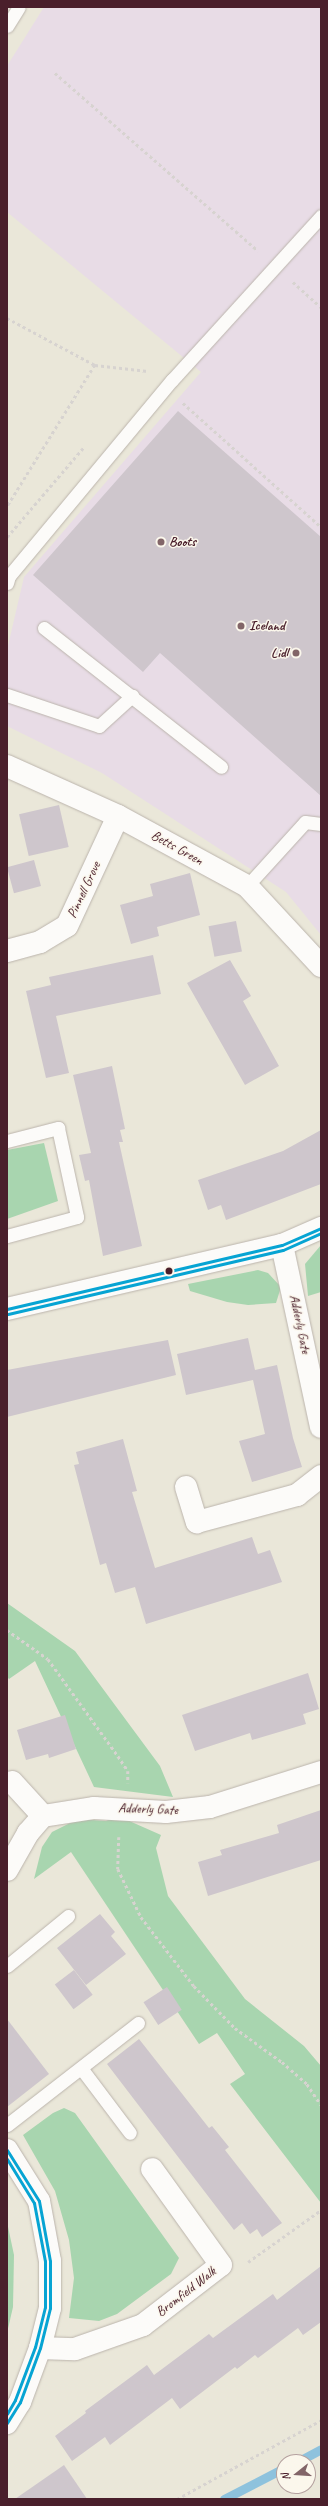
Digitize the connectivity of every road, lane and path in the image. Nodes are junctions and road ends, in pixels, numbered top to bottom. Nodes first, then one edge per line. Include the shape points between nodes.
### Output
1 (19, 7) edge
2 (7, 26) edge
3 (55, 73) dead end
4 (321, 216) edge
5 (275, 267) junction
6 (321, 307) edge
7 (7, 318) edge
8 (95, 365) junction
9 (149, 372) dead end
10 (172, 380) junction
11 (7, 507) edge
12 (321, 527) edge
13 (7, 583) edge
14 (44, 628) dead end
15 (7, 695) edge
16 (132, 696) junction
17 (7, 766) edge
18 (221, 767) dead end
19 (118, 816) junction
20 (321, 824) edge
21 (247, 886) junction
22 (7, 951) edge
23 (321, 966) edge
24 (7, 1142) edge
25 (321, 1228) edge
26 (7, 1236) edge
27 (282, 1245) junction
28 (7, 1309) edge
29 (321, 1427) edge
30 (321, 1476) edge
31 (186, 1487) dead end
32 (7, 1630) edge
33 (321, 1772) edge
34 (9, 1779) edge
35 (127, 1808) junction
36 (43, 1816) junction
37 (7, 1870) edge
38 (68, 1916) dead end
39 (7, 1966) edge
40 (138, 2023) dead end
41 (81, 2068) junction
42 (321, 2105) edge
43 (7, 2125) edge
44 (130, 2133) dead end
45 (7, 2150) edge
46 (152, 2169) dead end
47 (321, 2210) edge
48 (221, 2265) junction
49 (40, 2348) junction
50 (321, 2420) edge
51 (7, 2423) edge
52 (178, 2499) edge

1 - 2 lane
3 - 5 path
4 - 5 lane
5 - 6 path
5 - 10 lane
7 - 8 path
8 - 9 path
8 - 11 path
10 - 12 path via 184,406
10 - 13 lane via 9,576
14 - 16 lane
15 - 16 lane via 99,726
16 - 18 lane
17 - 19 street, Betts Green
19 - 21 street, Betts Green
19 - 22 street, Pinnell Grove via 67,926 40,942
20 - 21 lane via 306,822
21 - 23 street, Betts Green
24 - 26 lane via 58,1128 77,1216
25 - 27 street
27 - 28 street
27 - 29 street, Adderly Gate
30 - 31 street via 297,1494 197,1522
32 - 35 path via 48,1659 118,1756 128,1771
33 - 35 street, Adderly Gate via 210,1807 166,1812
34 - 36 street
35 - 36 street, Adderly Gate via 94,1808
35 - 42 path via 117,1845 118,1869 141,1917 194,1986 235,2028 282,2062 307,2084
36 - 37 street via 28,1833
38 - 39 lane
40 - 41 lane
41 - 43 lane
41 - 44 lane
45 - 49 street via 39,2201 50,2261 50,2308
46 - 48 street, Bromfield Walk
47 - 48 path via 237,2270
48 - 49 street, Bromfield Walk via 143,2325 75,2349
49 - 51 street via 20,2402
50 - 52 path

